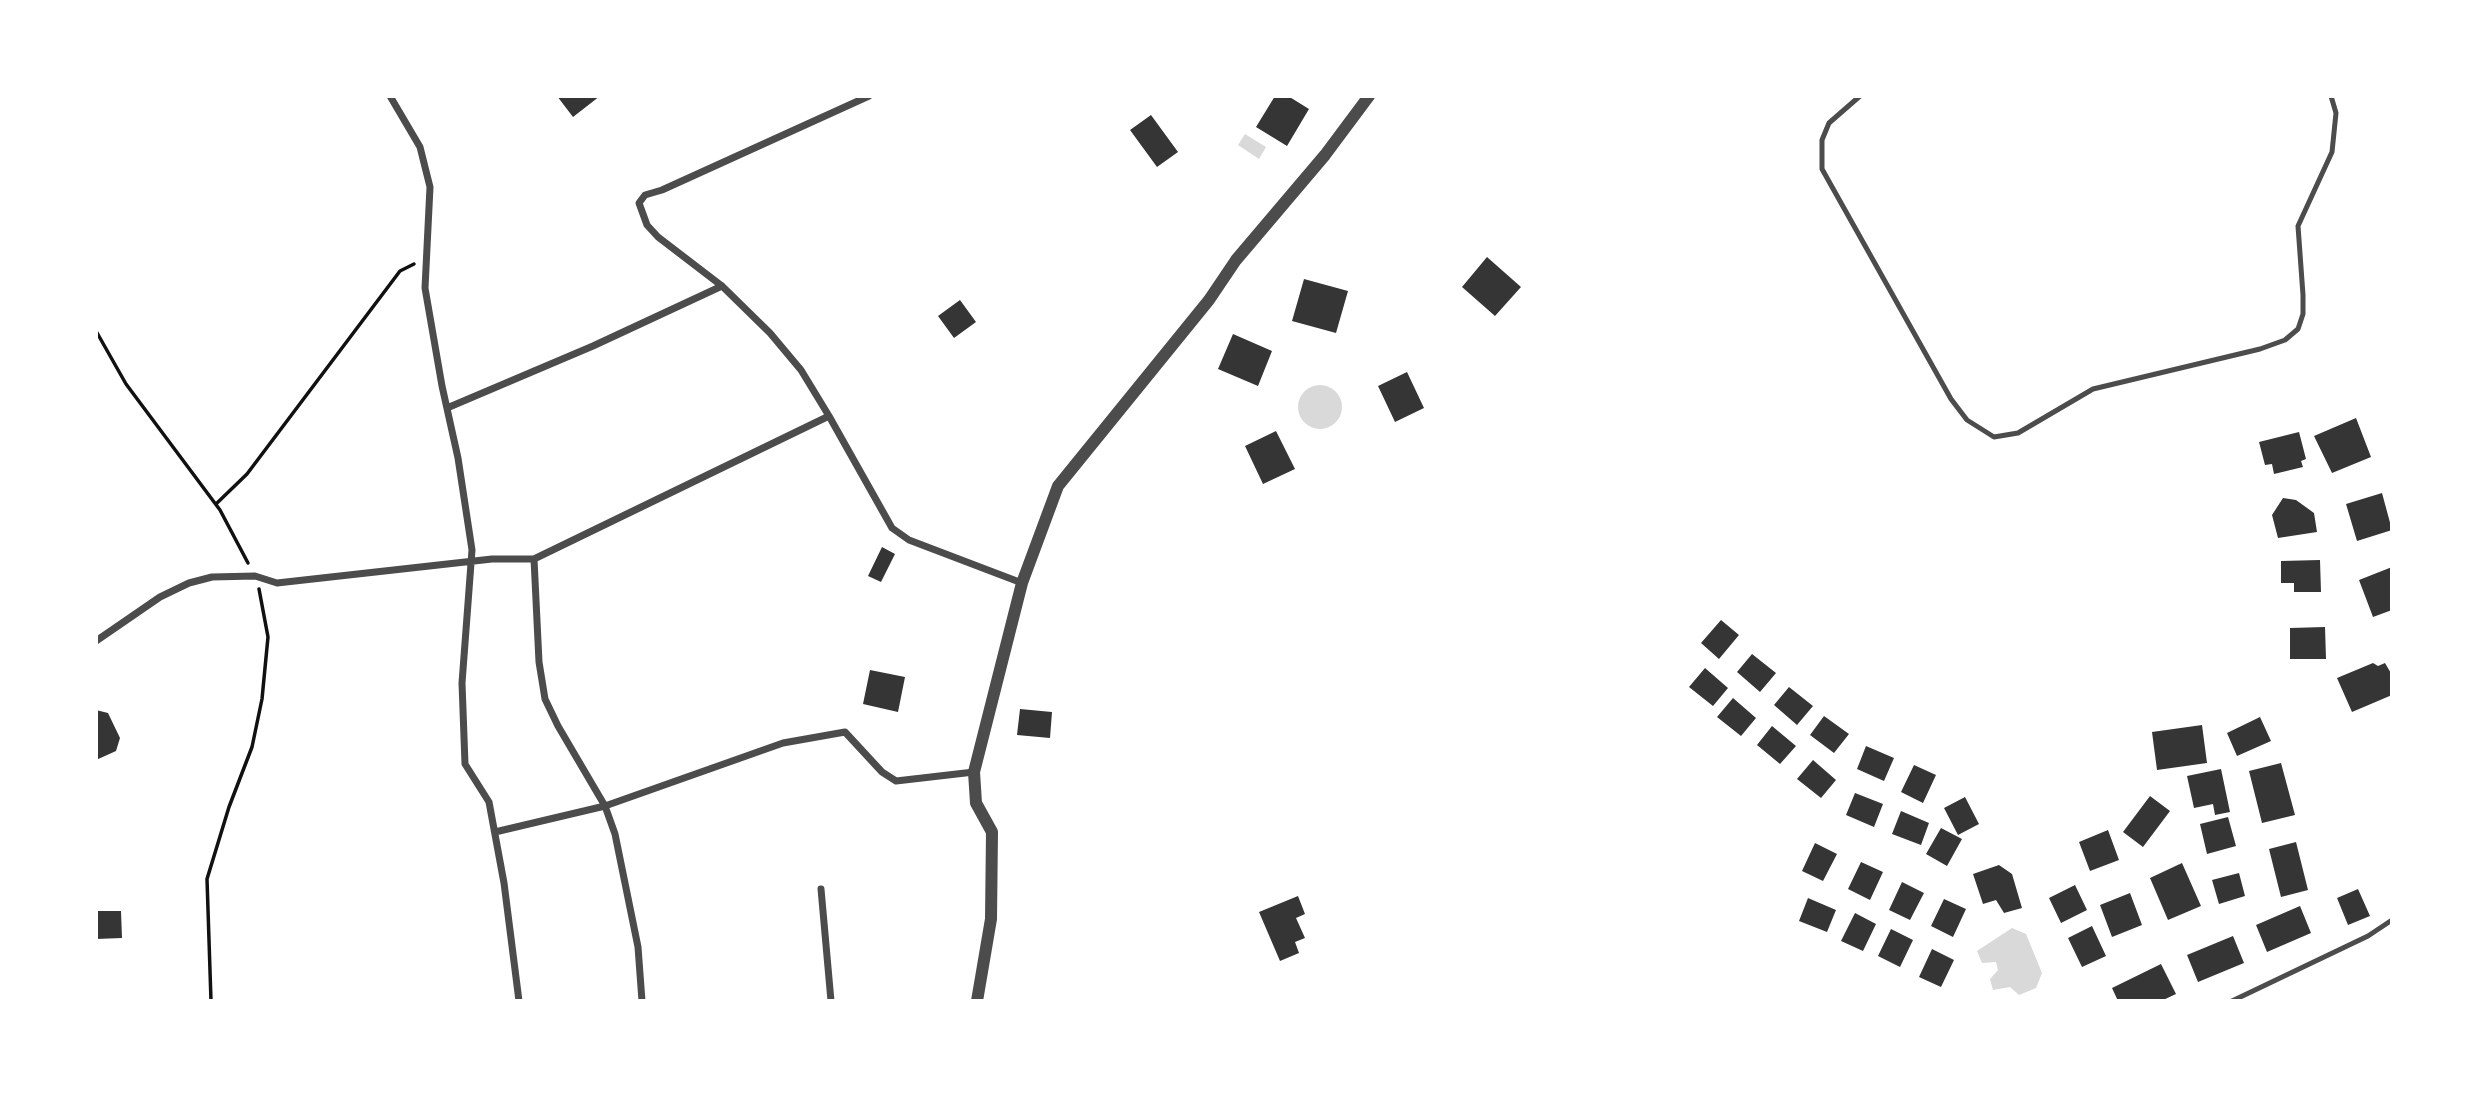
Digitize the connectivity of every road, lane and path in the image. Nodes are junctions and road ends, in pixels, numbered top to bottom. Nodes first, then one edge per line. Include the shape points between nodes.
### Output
1 (390, 96) edge
2 (869, 96) edge
3 (1369, 96) edge
4 (1860, 96) edge
5 (2331, 96) edge
6 (425, 258) junction
7 (722, 286) junction
8 (96, 331) edge
9 (447, 408) junction
10 (829, 416) junction
11 (216, 504) junction
12 (534, 559) junction
13 (470, 561) junction
14 (255, 576) junction
15 (1022, 583) junction
16 (96, 641) edge
17 (974, 772) junction
18 (605, 806) junction
19 (495, 832) junction
20 (821, 889) dead end
21 (2392, 920) edge
22 (211, 1001) edge
23 (519, 1001) edge
24 (642, 1001) edge
25 (831, 1001) edge
26 (977, 1001) edge
27 (2232, 1001) edge

1 - 6 street via 420,147 430,187
2 - 7 street via 645,195 639,204 647,225
3 - 15 street via 1058,486
4 - 5 lane via 1829,122 1822,140 1822,169 1951,399 1968,421 1994,437 2018,433 2093,389 2260,349 2285,340 2298,328 2304,295 2298,226 2332,152 2336,113
6 - 9 street via 425,288
6 - 11 path via 400,271 247,474
7 - 9 street
7 - 10 street via 801,370
8 - 11 path via 126,384
9 - 13 street via 472,550
10 - 12 street
10 - 15 street via 892,528 909,540
11 - 14 path
12 - 13 street
12 - 18 street via 545,699
13 - 14 street via 277,583
13 - 19 street via 462,683 466,764 489,802
14 - 16 street via 212,577 189,583
14 - 22 path via 268,638 262,699 252,747 207,878
15 - 17 street
17 - 18 street via 896,781 845,732 783,743
17 - 26 street via 976,803 992,832 991,919
18 - 19 street
18 - 24 street via 628,893
19 - 23 street
20 - 25 street
21 - 27 lane

